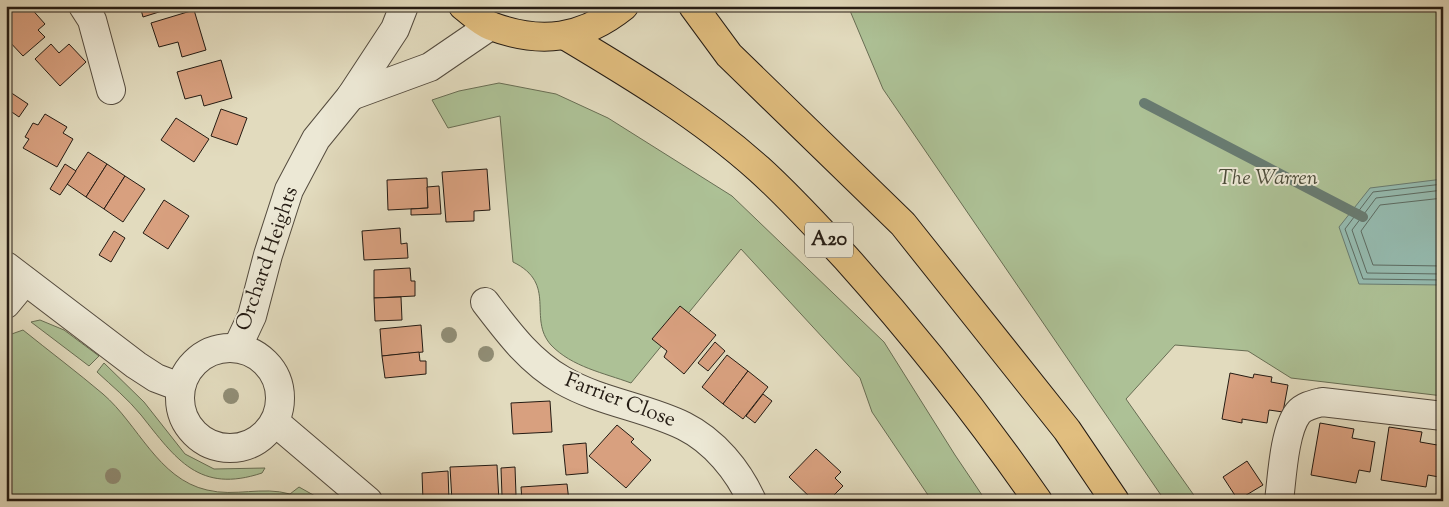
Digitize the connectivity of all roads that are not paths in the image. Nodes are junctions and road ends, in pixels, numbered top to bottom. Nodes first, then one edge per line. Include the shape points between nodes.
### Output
1 (83, 6) edge
2 (404, 6) edge
3 (463, 6) edge
4 (624, 6) edge
5 (693, 6) edge
6 (490, 26) junction
7 (566, 36) junction
8 (111, 90) dead end
9 (351, 96) junction
10 (16, 274) edge
11 (486, 302) dead end
12 (6, 304) edge
13 (237, 348) junction
14 (180, 387) junction
15 (1443, 416) edge
16 (275, 422) junction
17 (368, 501) edge
18 (752, 501) edge
19 (1038, 501) edge
20 (1115, 501) edge
21 (1279, 501) edge

1 - 8 street via 92,20
2 - 9 street, Orchard Heights via 395,29
3 - 6 main road
4 - 7 main road via 605,22
5 - 20 main road via 729,55 903,224 1066,430
6 - 7 main road via 540,38
6 - 9 street via 430,67
7 - 19 main road, A20 via 653,89 716,135 803,212 924,347
9 - 13 street, Orchard Heights via 316,139 289,190 252,316
10 - 12 street
10 - 14 street via 136,365 156,378
11 - 18 street, Farrier Close via 509,335 537,364 563,381 604,400 684,426 723,455
13 - 14 street via 219,349 203,356 187,370
13 - 16 street via 261,358 276,376 281,398
14 - 16 street via 179,409 189,430 204,442 231,450 259,440
15 - 21 street via 1322,402 1310,405 1298,413 1290,431
16 - 17 street

